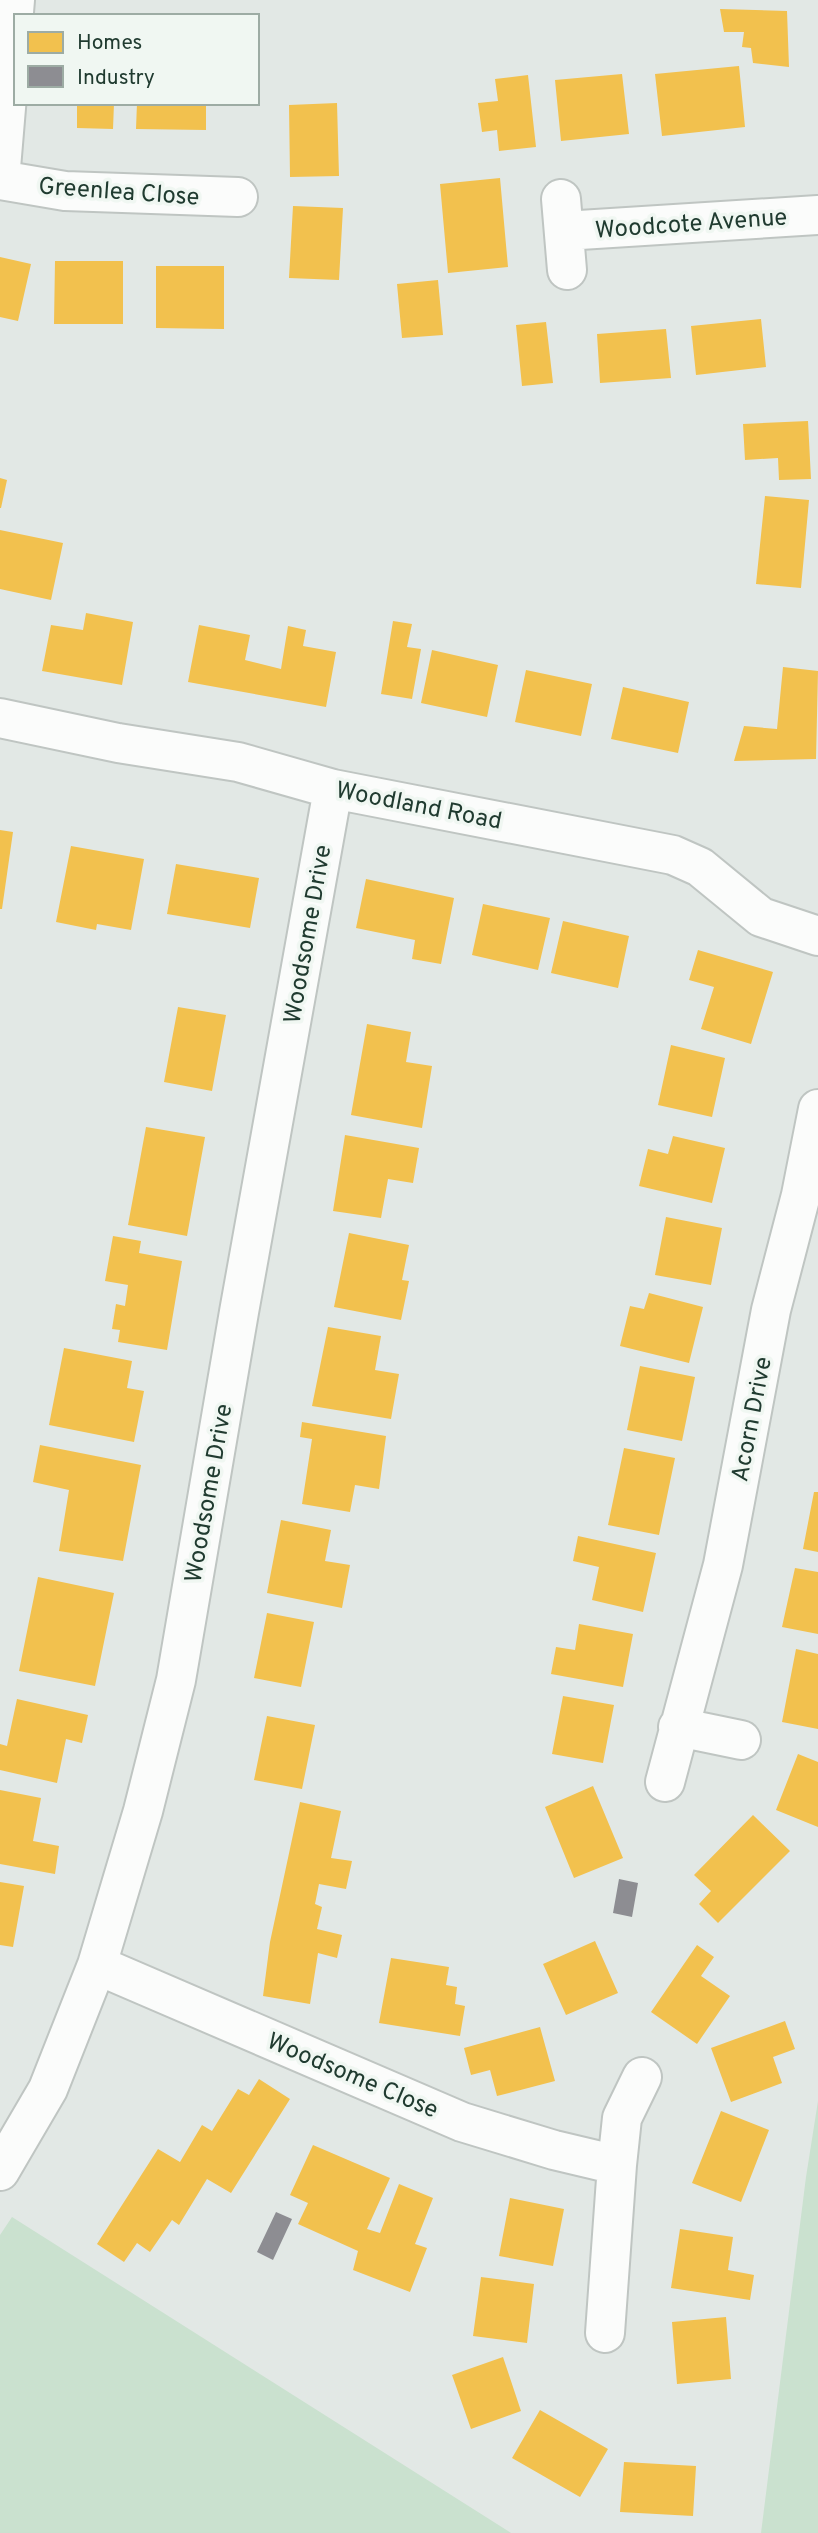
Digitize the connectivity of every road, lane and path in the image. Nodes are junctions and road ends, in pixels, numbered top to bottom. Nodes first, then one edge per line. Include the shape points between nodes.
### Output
1 (15, 0) edge
2 (0, 180) edge
3 (238, 197) dead end
4 (818, 215) edge
5 (568, 270) dead end
6 (0, 718) edge
7 (333, 789) junction
8 (818, 936) edge
9 (818, 1109) edge
10 (678, 1727) junction
11 (741, 1740) dead end
12 (665, 1782) dead end
13 (97, 1965) junction
14 (642, 2077) dead end
15 (617, 2165) junction
16 (0, 2171) edge
17 (605, 2333) dead end

1 - 2 street, Greenlea Close
2 - 3 street, Greenlea Close via 65,191
4 - 5 street, Woodcote Avenue via 562,215
6 - 7 street, Woodland Road via 238,762
7 - 8 street, Woodland Road via 673,855 700,867 761,917
7 - 13 street, Woodsome Drive via 176,1680
9 - 10 street, Acorn Drive via 771,1310 723,1565
10 - 11 street
10 - 12 street, Acorn Drive
13 - 15 street, Woodsome Close via 462,2122
13 - 16 street, Woodsome Drive via 48,2089
14 - 15 street via 622,2118
15 - 17 street

